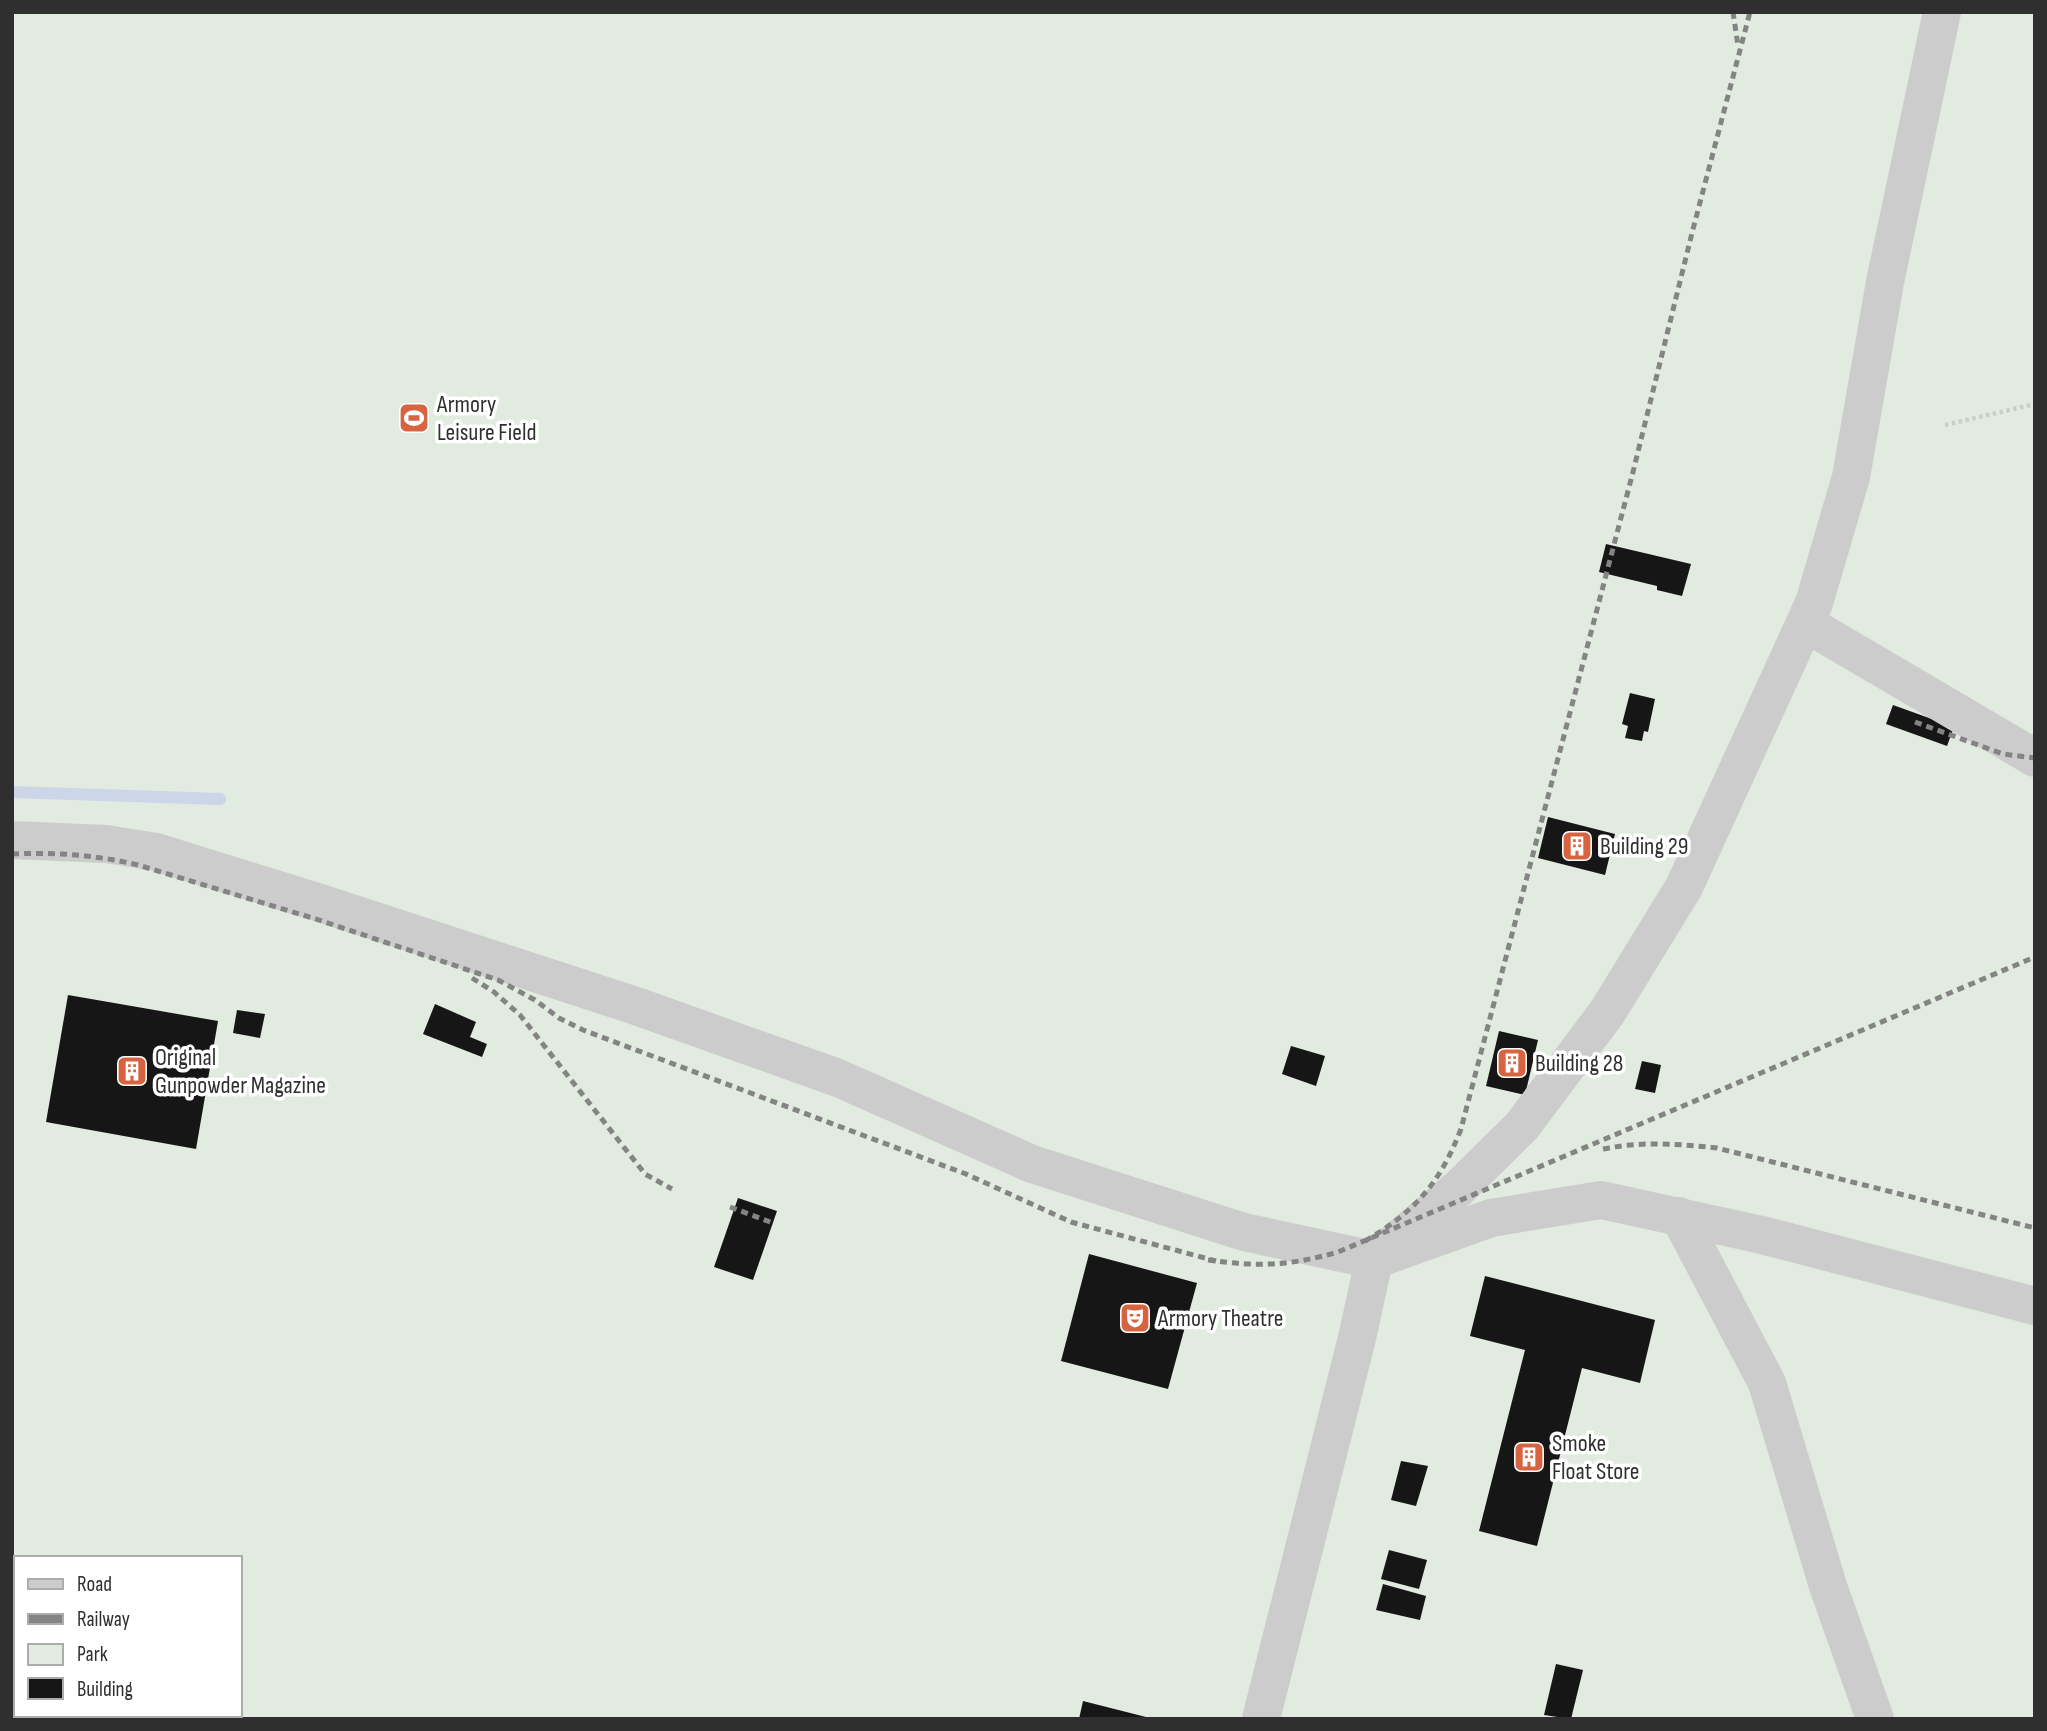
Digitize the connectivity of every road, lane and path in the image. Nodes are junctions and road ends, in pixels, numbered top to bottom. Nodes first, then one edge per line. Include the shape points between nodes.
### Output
1 (1942, 12) edge
2 (2035, 404) edge
3 (1945, 425) dead end
4 (1805, 623) junction
5 (2035, 758) edge
6 (12, 840) edge
7 (1679, 1216) junction
8 (1374, 1260) junction
9 (2035, 1306) edge
10 (1261, 1719) edge
11 (1875, 1719) edge

1 - 4 lane via 1885,282 1851,477
2 - 3 path
4 - 5 lane
4 - 8 lane via 1684,887 1608,1012 1522,1126 1459,1188
6 - 8 lane via 106,844 156,852 212,869 636,1006 838,1078 1032,1164 1244,1232
7 - 8 lane via 1601,1200 1491,1218
7 - 9 lane
7 - 11 lane via 1767,1383 1828,1586
8 - 10 lane

